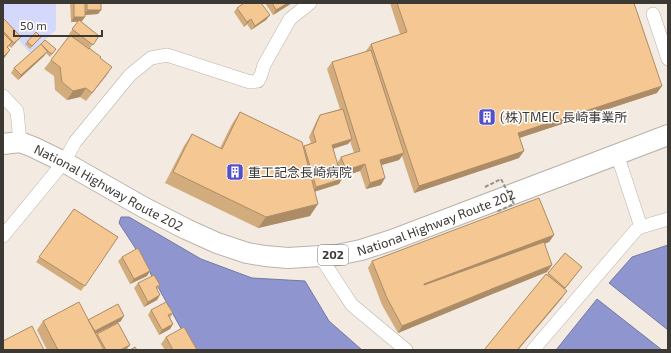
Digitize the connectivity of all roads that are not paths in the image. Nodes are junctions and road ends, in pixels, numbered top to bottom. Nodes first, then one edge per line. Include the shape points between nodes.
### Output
1 (310, 3) edge
2 (653, 14) dead end
3 (668, 59) edge
4 (3, 96) edge
5 (668, 135) edge
6 (12, 143) edge
7 (617, 154) junction
8 (64, 162) junction
9 (668, 219) edge
10 (641, 227) junction
11 (3, 236) edge
12 (320, 256) junction
13 (406, 350) edge
14 (533, 350) edge

1 - 8 street via 290,19 264,65 258,81 250,82 167,55 151,58 130,75 75,142
2 - 3 street
4 - 6 street via 17,111
5 - 7 highway, National Highway Route 202 / 202
6 - 8 highway, National Highway Route 202 / 202 via 45,152
7 - 10 street
7 - 12 highway, National Highway Route 202 / 202 via 392,240 361,250
8 - 11 street
8 - 12 highway, National Highway Route 202 / 202 via 143,207 217,244 265,256
9 - 10 street
10 - 14 street
12 - 13 street via 352,305

